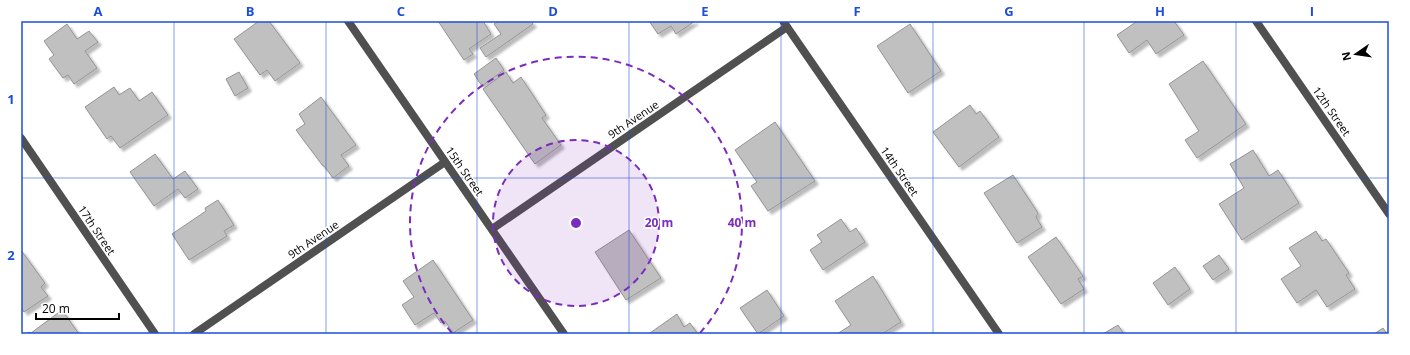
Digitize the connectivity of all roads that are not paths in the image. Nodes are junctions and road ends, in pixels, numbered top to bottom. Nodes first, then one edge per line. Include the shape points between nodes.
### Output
1 (348, 21) edge
2 (1256, 21) edge
3 (785, 24) edge
4 (21, 138) edge
5 (445, 162) junction
6 (1389, 214) edge
7 (492, 229) junction
8 (155, 334) edge
9 (194, 334) edge
10 (564, 334) edge
11 (998, 334) edge

1 - 5 street, 15th Street
2 - 6 street, 12th Street
3 - 7 street, 9th Avenue
3 - 11 street, 14th Street
4 - 8 street, 17th Street
5 - 7 street, 15th Street
5 - 9 street, 9th Avenue
7 - 10 street, 15th Street

